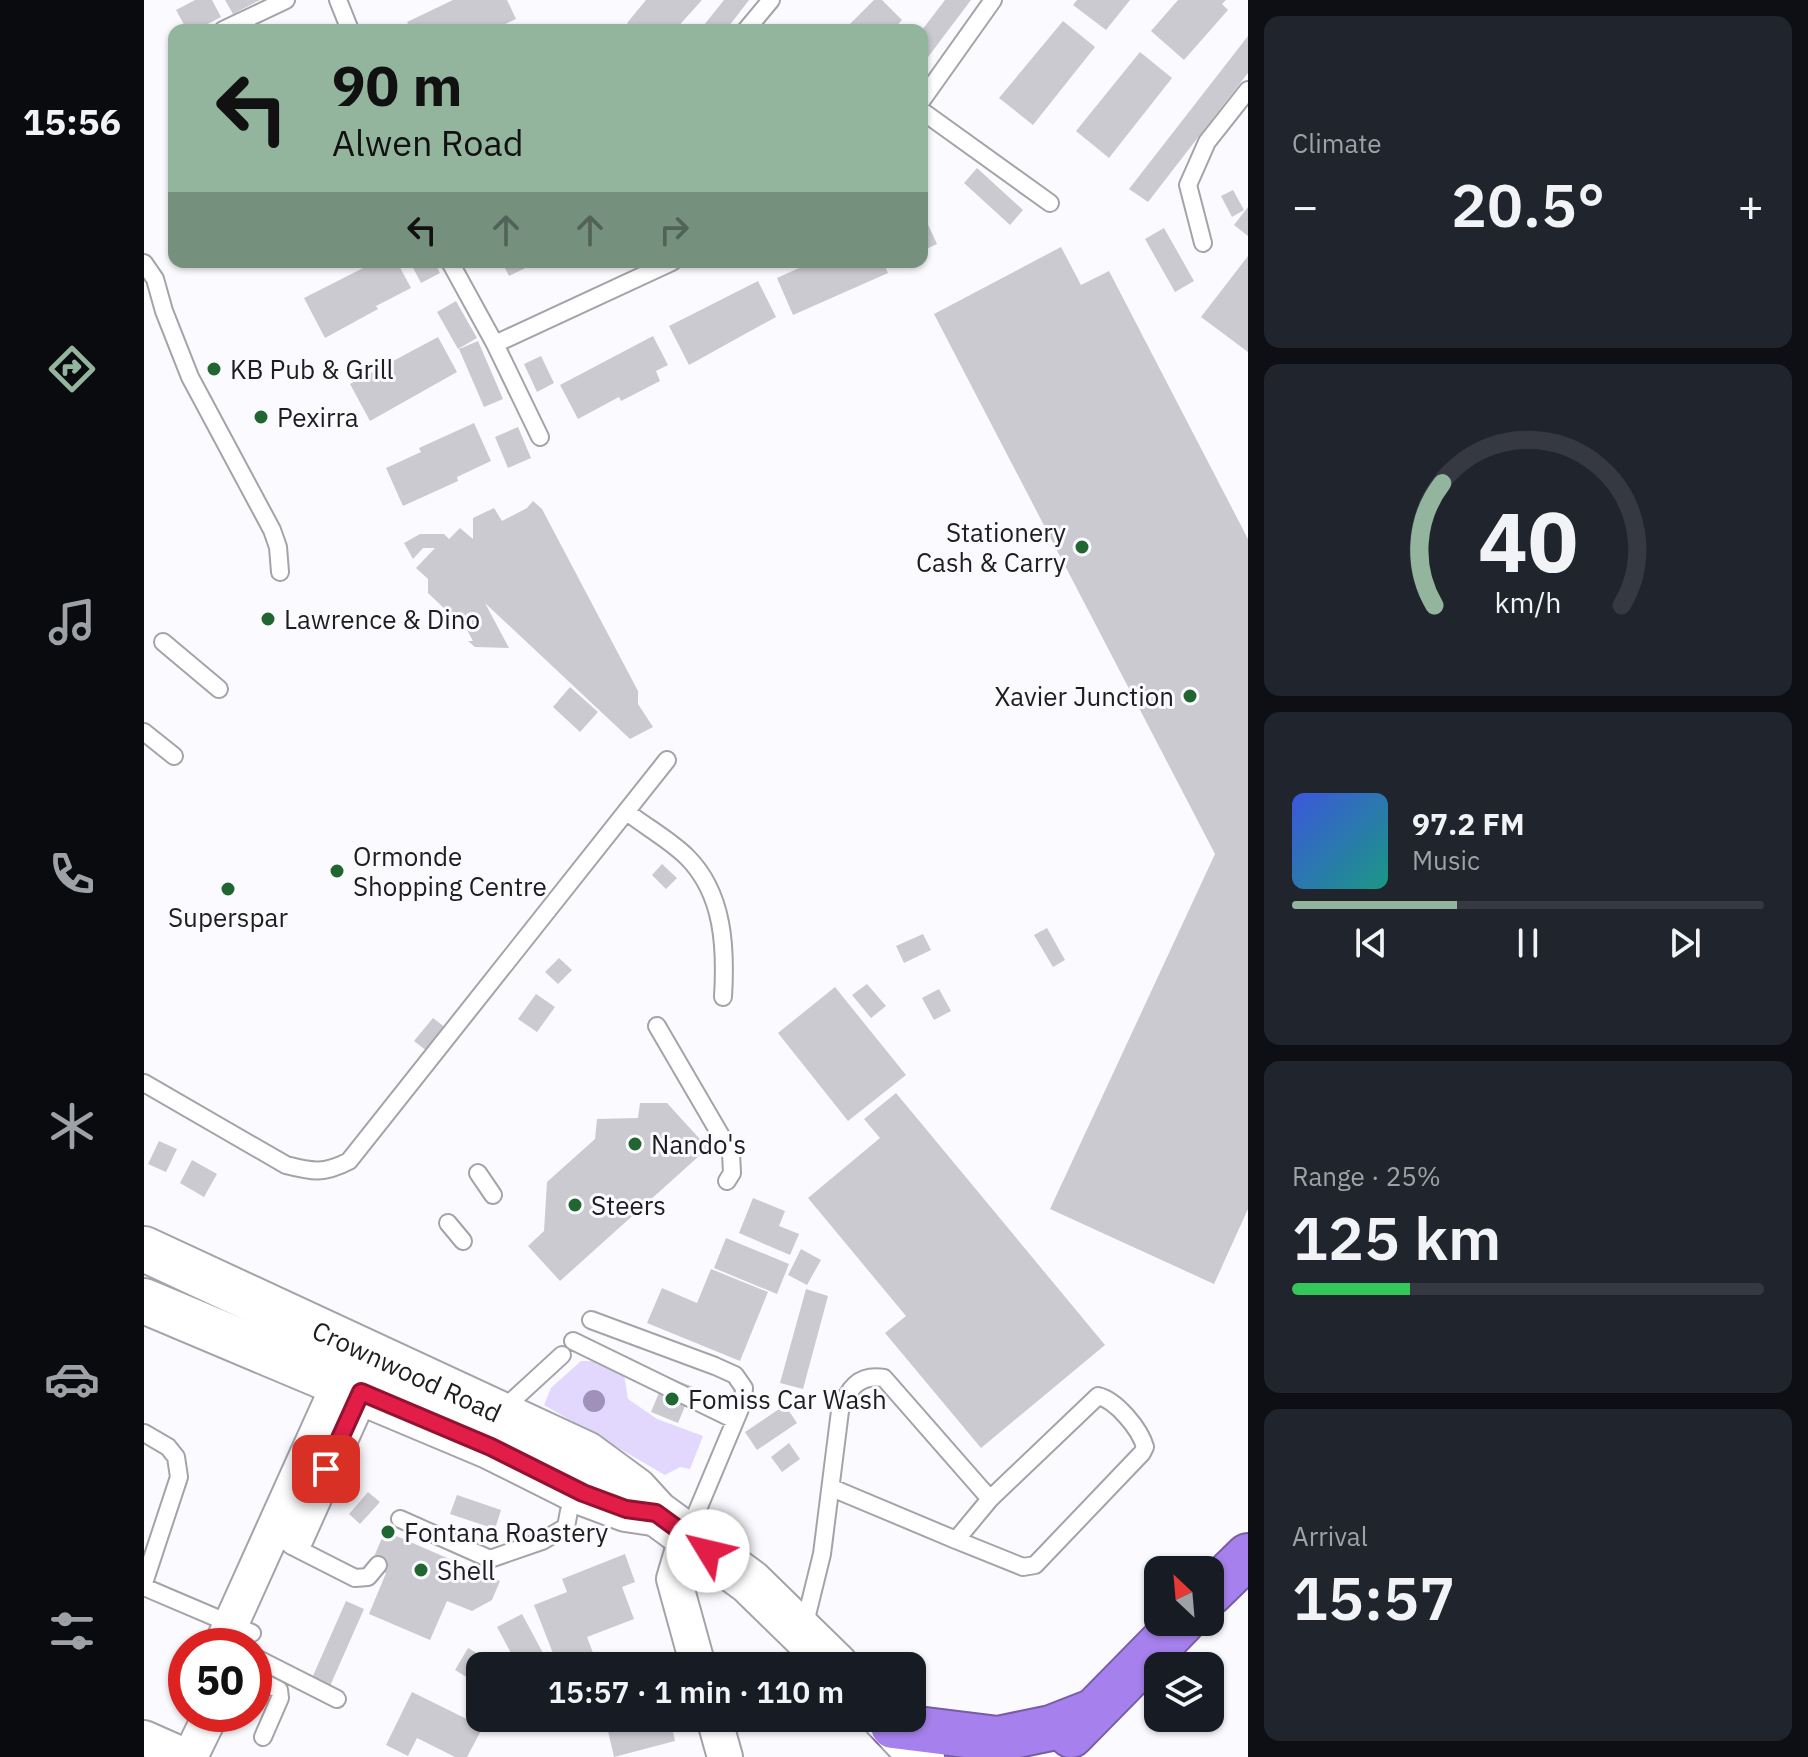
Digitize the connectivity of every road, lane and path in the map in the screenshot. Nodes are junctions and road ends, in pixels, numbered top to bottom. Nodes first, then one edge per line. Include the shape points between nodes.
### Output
1 (286, 0) edge
2 (338, 0) edge
3 (771, 0) edge
4 (993, 0) edge
5 (236, 24) edge
6 (348, 24) edge
7 (751, 24) edge
8 (1248, 90) edge
9 (928, 92) edge
10 (928, 115) edge
11 (1050, 203) dead end
12 (1203, 243) dead end
13 (144, 263) edge
14 (453, 268) edge
15 (659, 268) edge
16 (495, 344) junction
17 (540, 437) dead end
18 (280, 572) dead end
19 (163, 642) dead end
20 (219, 689) dead end
21 (144, 732) edge
22 (174, 756) dead end
23 (667, 760) dead end
24 (627, 812) junction
25 (723, 997) dead end
26 (657, 1026) dead end
27 (144, 1083) edge
28 (478, 1173) dead end
29 (727, 1181) dead end
30 (493, 1195) dead end
31 (448, 1223) dead end
32 (463, 1241) dead end
33 (144, 1249) edge
34 (144, 1301) edge
35 (591, 1320) dead end
36 (359, 1369) junction
37 (500, 1412) junction
38 (735, 1420) junction
39 (144, 1433) edge
40 (832, 1488) junction
41 (583, 1493) junction
42 (990, 1499) junction
43 (400, 1519) dead end
44 (671, 1524) junction
45 (956, 1540) junction
46 (292, 1546) junction
47 (1248, 1556) edge
48 (378, 1565) dead end
49 (1224, 1579) edge
50 (144, 1585) edge
51 (218, 1628) edge
52 (247, 1628) edge
53 (248, 1628) edge
54 (803, 1632) junction
55 (1168, 1636) edge
56 (694, 1652) edge
57 (822, 1652) edge
58 (272, 1660) edge
59 (272, 1686) edge
60 (337, 1699) dead end
61 (1092, 1712) junction
62 (272, 1716) edge
63 (181, 1732) edge
64 (193, 1732) edge
65 (265, 1732) edge
66 (718, 1732) edge
67 (888, 1732) edge
68 (910, 1732) edge
69 (263, 1737) dead end
70 (172, 1752) edge
71 (725, 1757) edge
72 (922, 1757) edge
73 (1050, 1757) edge

1 - 5 lane
2 - 6 lane
3 - 7 lane
4 - 9 lane
8 - 12 lane via 1207,142 1188,185
10 - 11 lane
13 - 18 lane via 155,279 190,377 262,508 278,547
14 - 16 lane
15 - 16 lane
16 - 17 lane
19 - 20 lane
21 - 22 lane
23 - 24 lane
24 - 25 lane via 687,857 709,889 720,916
24 - 27 lane via 349,1161 310,1172 286,1165
26 - 29 lane via 731,1153
28 - 30 lane
31 - 32 lane
33 - 36 main road, Crownwood Road
34 - 36 main road, Crownwood Road
35 - 38 lane via 735,1375 744,1388
36 - 37 main road, Crownwood Road
36 - 41 main road, Crownwood Road via 491,1447
36 - 46 street
36 - 52 street
37 - 38 lane via 568,1348
37 - 44 main road, Crownwood Road via 586,1454
38 - 44 lane
39 - 50 lane via 176,1457 179,1477
40 - 42 lane via 845,1396 870,1377 890,1384
40 - 45 lane
40 - 54 lane
41 - 43 lane via 569,1511 566,1527 490,1559
41 - 44 main road, Crownwood Road
42 - 45 lane
42 - 45 lane via 1098,1396 1112,1404 1143,1441 1142,1453 1035,1565 1023,1567
44 - 54 main road, Crownwood Road via 750,1582
44 - 56 street via 674,1579
46 - 48 lane via 355,1578 368,1577
46 - 53 street
47 - 49 highway
50 - 51 lane
54 - 57 main road, Crownwood Road
55 - 61 highway
58 - 60 lane
59 - 62 lane via 280,1698
61 - 68 highway via 1051,1728 998,1739
61 - 73 highway
63 - 70 street
64 - 70 street
65 - 69 lane
66 - 71 street
67 - 72 main road

